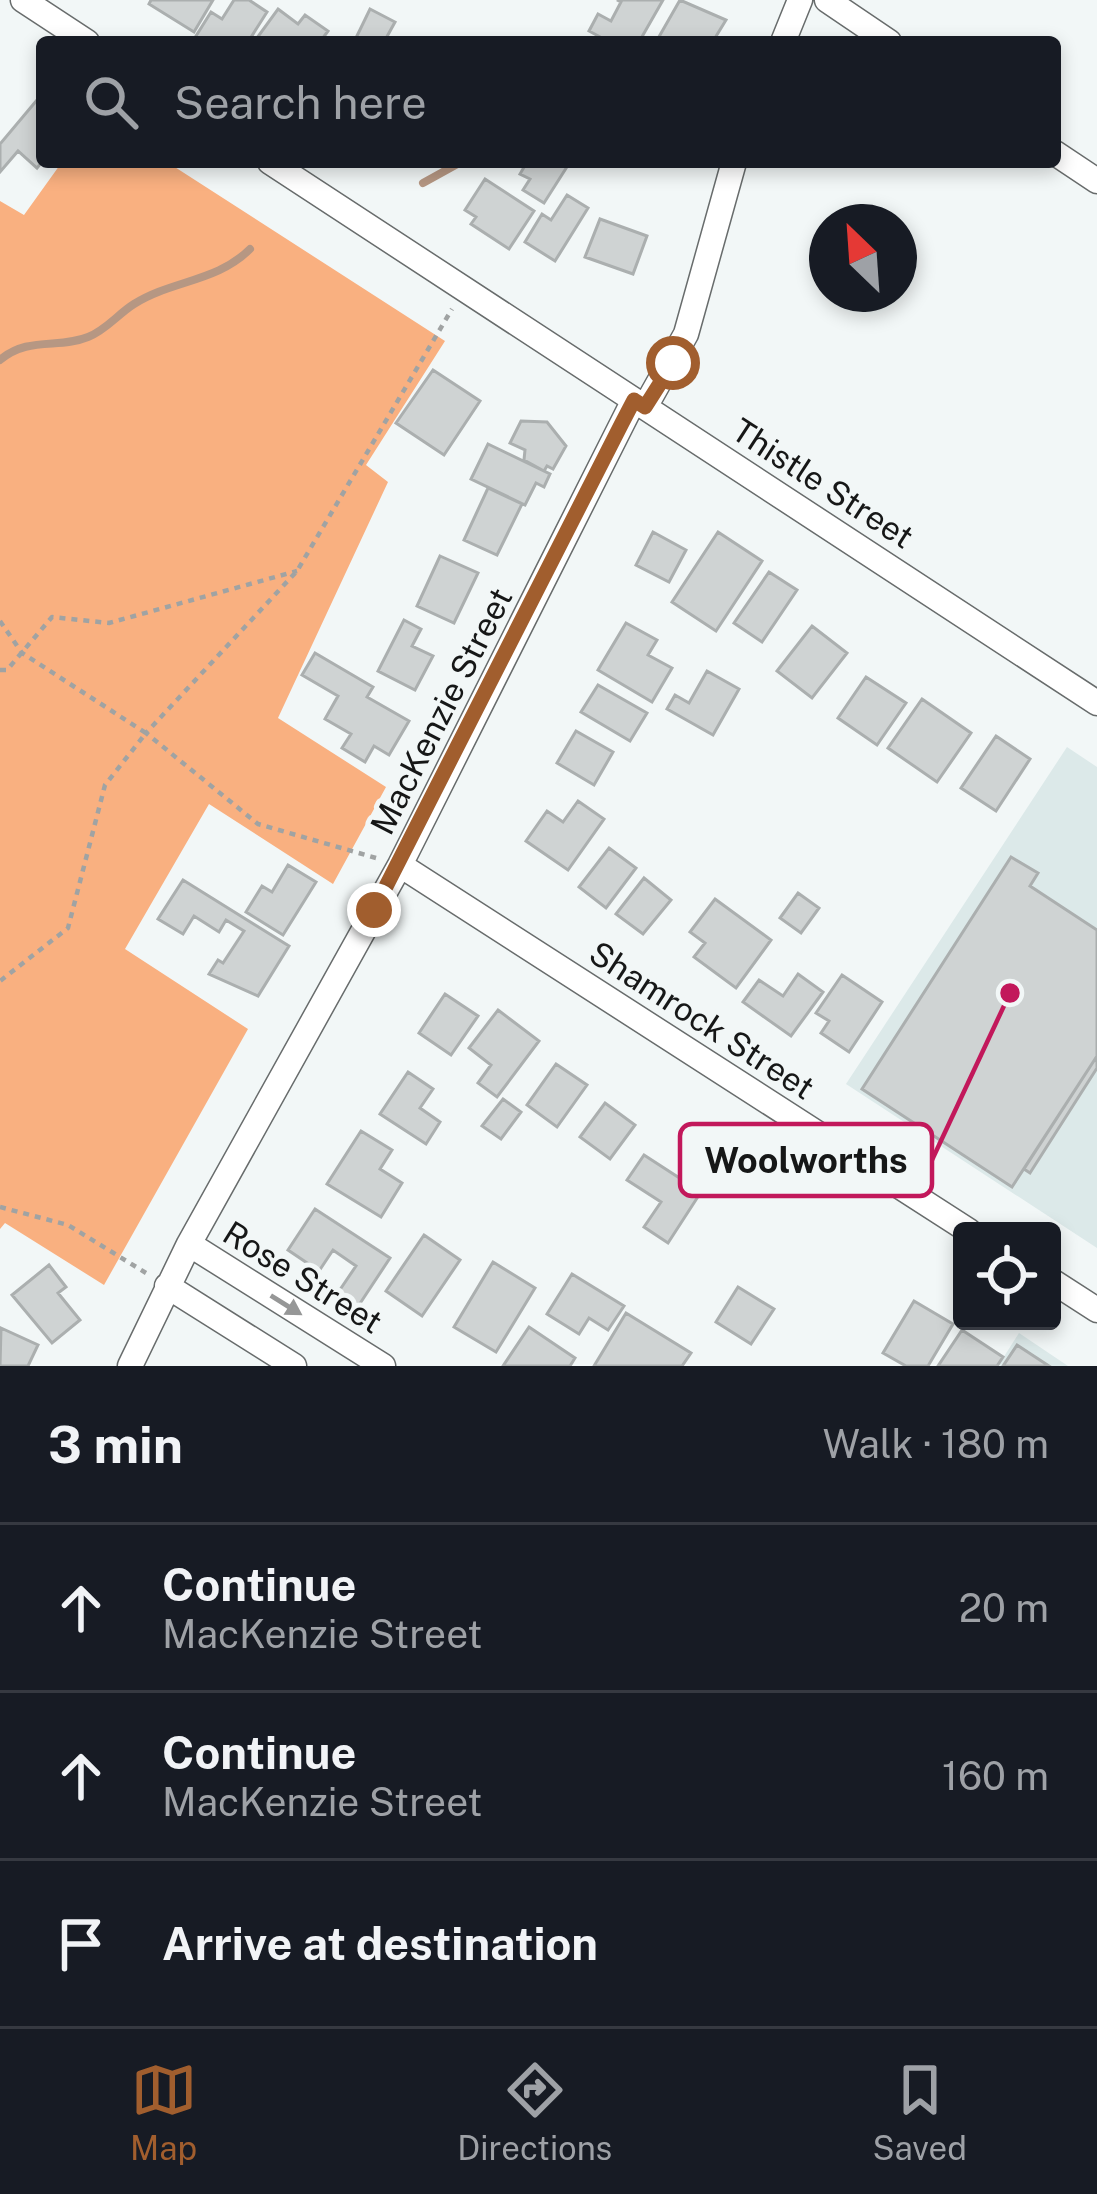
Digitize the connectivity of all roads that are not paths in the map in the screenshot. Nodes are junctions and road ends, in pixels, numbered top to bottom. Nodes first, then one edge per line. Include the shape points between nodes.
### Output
1 (23, 0) edge
2 (800, 0) edge
3 (827, 0) edge
4 (78, 36) edge
5 (785, 36) edge
6 (880, 36) edge
7 (1061, 157) edge
8 (279, 168) edge
9 (732, 168) edge
10 (1097, 181) edge
11 (640, 403) junction
12 (1097, 703) edge
13 (400, 865) junction
14 (955, 1222) edge
15 (189, 1244) junction
16 (167, 1286) junction
17 (1061, 1287) edge
18 (1097, 1310) edge
19 (130, 1366) edge
20 (294, 1366) edge
21 (383, 1366) edge

1 - 4 street
2 - 5 street
3 - 6 street
7 - 10 street
8 - 11 street, Thistle Street
9 - 11 street, MacKenzie Street via 686,334
11 - 12 street, Thistle Street
11 - 13 street, MacKenzie Street
13 - 14 street, Shamrock Street
13 - 15 street, MacKenzie Street
15 - 16 street, MacKenzie Street
15 -> 21 street, Rose Street
16 - 19 street, MacKenzie Street
16 - 20 street
17 - 18 street

